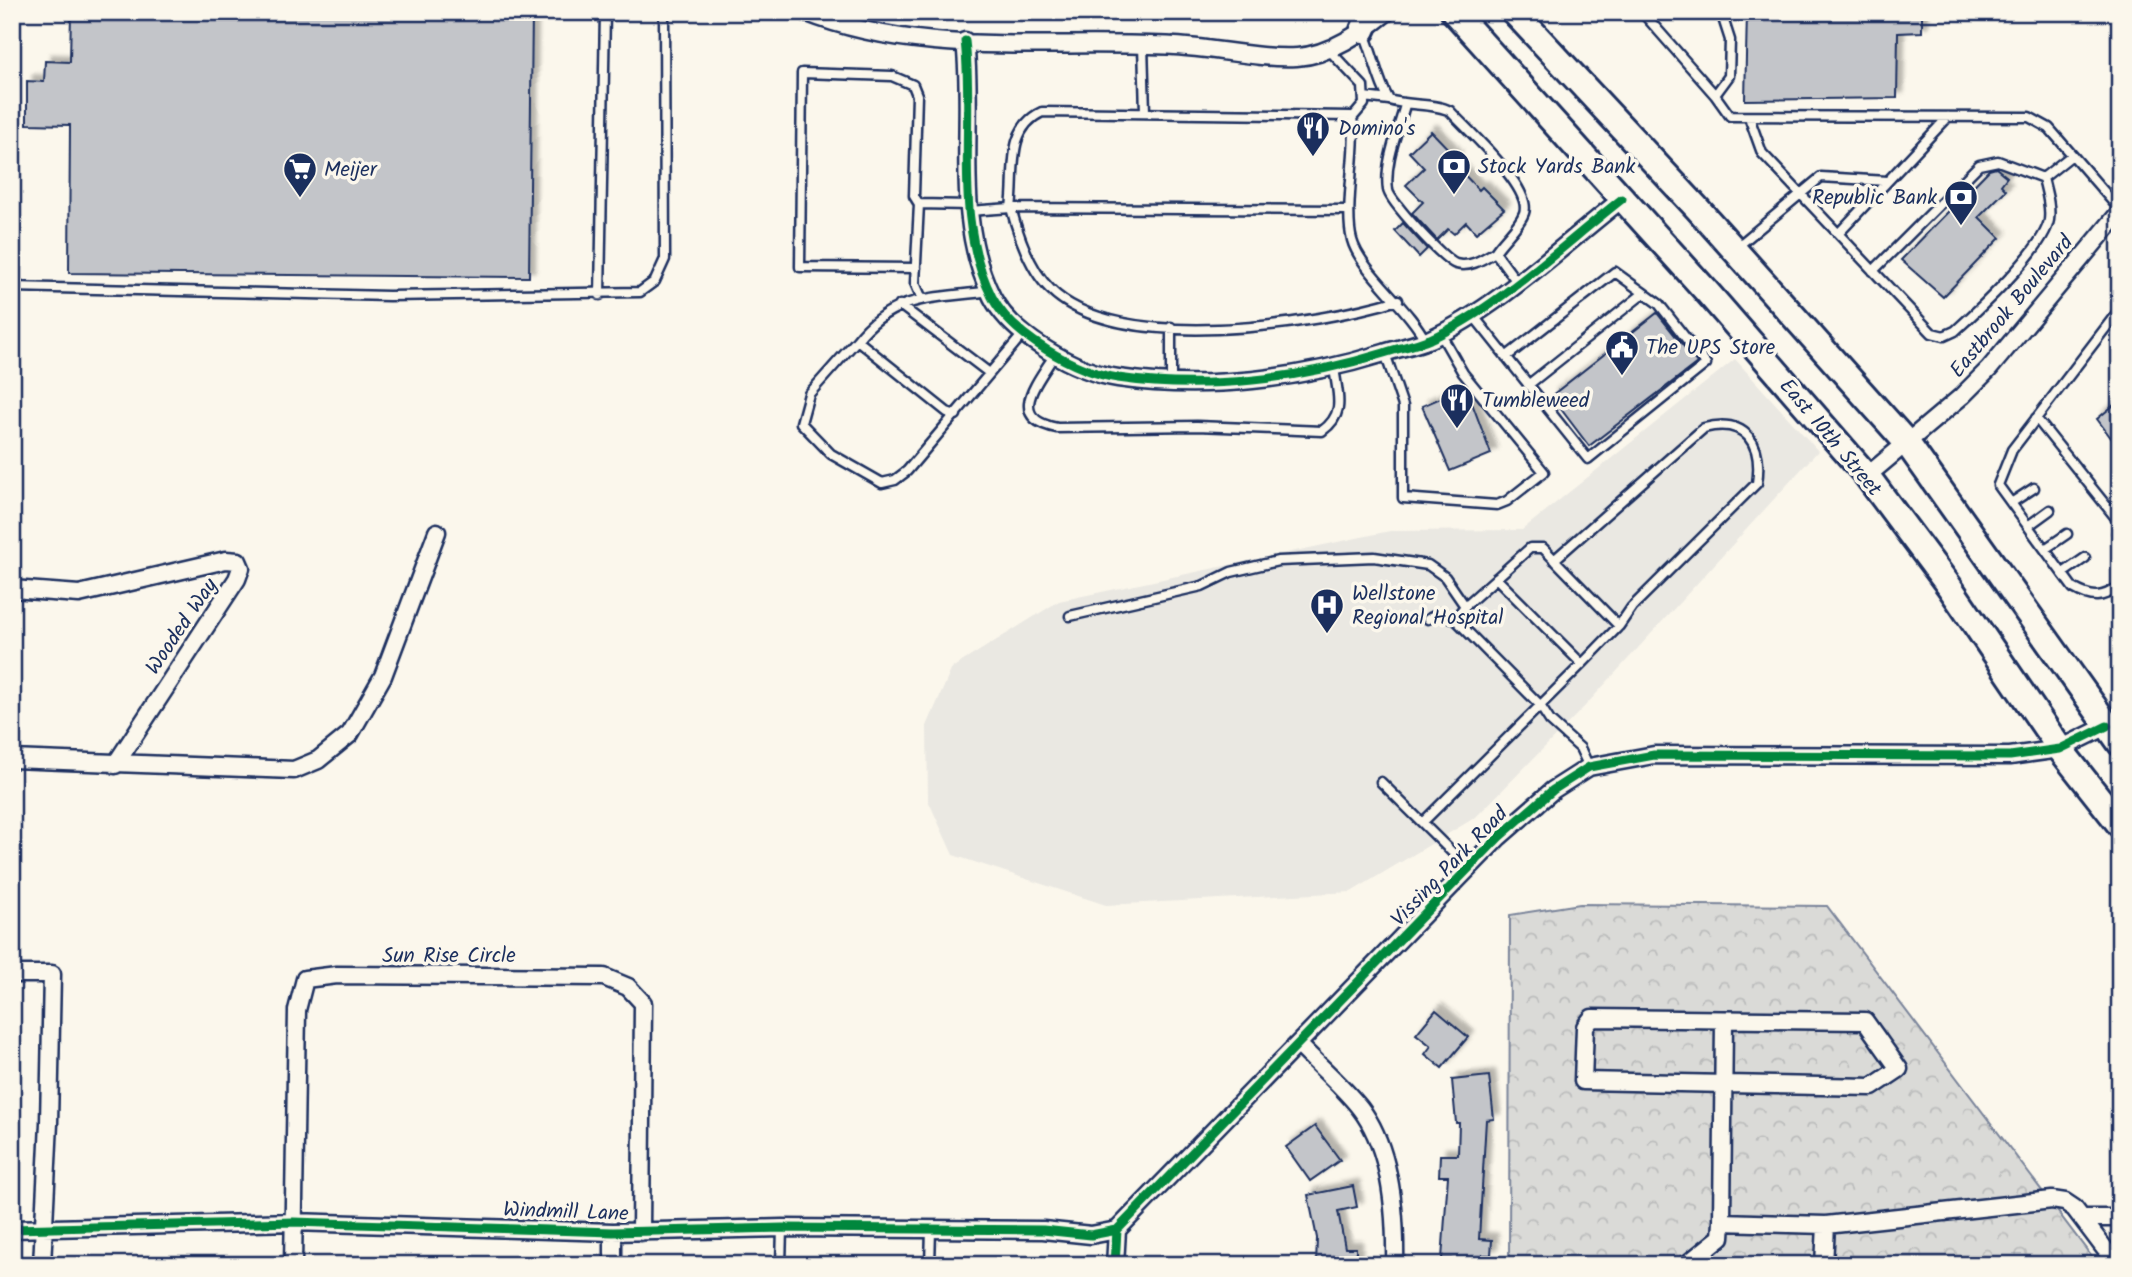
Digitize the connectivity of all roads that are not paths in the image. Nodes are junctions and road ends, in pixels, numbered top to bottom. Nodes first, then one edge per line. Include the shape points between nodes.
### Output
1 (605, 12) edge
2 (664, 12) edge
3 (805, 12) edge
4 (1387, 12) edge
5 (1454, 12) edge
6 (1514, 12) edge
7 (1642, 12) edge
8 (1721, 12) edge
9 (1367, 21) edge
10 (965, 41) junction
11 (1143, 45) junction
12 (1328, 49) junction
13 (1716, 95) junction
14 (1364, 97) junction
15 (1389, 100) junction
16 (1405, 105) junction
17 (1145, 112) junction
18 (1353, 117) junction
19 (1749, 117) junction
20 (1948, 117) junction
21 (2072, 155) junction
22 (2043, 178) junction
23 (1887, 181) junction
24 (1799, 194) junction
25 (1622, 199) junction
26 (919, 204) junction
27 (969, 208) junction
28 (1011, 208) junction
29 (1348, 210) junction
30 (2120, 211) edge
31 (1839, 233) junction
32 (1735, 250) junction
33 (1495, 252) junction
34 (916, 268) junction
35 (1873, 271) junction
36 (1517, 282) junction
37 (12, 287) edge
38 (990, 291) junction
39 (1644, 293) junction
40 (600, 295) junction
41 (922, 299) junction
42 (1398, 300) junction
43 (900, 305) junction
44 (2120, 309) edge
45 (1472, 314) junction
46 (1171, 327) junction
47 (1023, 334) junction
48 (1433, 337) junction
49 (857, 340) junction
50 (1385, 353) junction
51 (1055, 354) junction
52 (1506, 357) junction
53 (1334, 367) junction
54 (988, 372) junction
55 (1171, 380) junction
56 (1528, 385) junction
57 (956, 415) junction
58 (2036, 418) junction
59 (1908, 443) junction
60 (1867, 476) junction
61 (2034, 488) dead end
62 (2011, 503) junction
63 (2050, 510) dead end
64 (2120, 523) edge
65 (2028, 526) junction
66 (437, 532) dead end
67 (2067, 534) dead end
68 (2045, 549) junction
69 (2085, 558) dead end
70 (1554, 560) junction
71 (2063, 573) junction
72 (1496, 578) junction
73 (2120, 586) edge
74 (12, 589) edge
75 (1465, 606) junction
76 (1070, 616) dead end
77 (1455, 619) junction
78 (1429, 620) dead end
79 (1619, 626) junction
80 (1582, 664) junction
81 (1539, 704) junction
82 (2113, 730) edge
83 (2060, 749) junction
84 (12, 759) edge
85 (114, 765) junction
86 (1589, 767) junction
87 (1381, 782) dead end
88 (1423, 822) junction
89 (2120, 825) edge
90 (1470, 870) junction
91 (12, 974) edge
92 (1724, 1021) junction
93 (1299, 1045) junction
94 (1724, 1084) junction
95 (2083, 1218) junction
96 (2120, 1219) edge
97 (293, 1222) junction
98 (1722, 1222) junction
99 (1826, 1225) junction
100 (782, 1228) junction
101 (12, 1229) edge
102 (42, 1230) junction
103 (931, 1230) junction
104 (1117, 1230) junction
105 (641, 1231) junction
106 (613, 1232) junction
107 (42, 1265) edge
108 (293, 1265) edge
109 (613, 1265) edge
110 (781, 1265) edge
111 (930, 1265) edge
112 (1115, 1265) edge
113 (1395, 1265) edge
114 (1686, 1265) edge
115 (1824, 1265) edge
116 (2117, 1265) edge

1 - 40 lane
2 - 40 lane via 663,268 649,288 630,295
3 - 10 street via 915,39
4 - 9 street
5 - 25 main road, East 10th Street
6 - 32 main road
7 - 13 lane
8 - 13 lane via 1730,40 1729,76
9 - 12 street
9 - 15 lane via 1378,79
10 - 11 street
10 - 27 street
11 - 12 street via 1298,57
11 - 17 lane
12 - 14 lane via 1363,86
13 - 19 lane via 1730,116
14 - 15 lane
14 - 18 lane
15 - 16 lane
16 - 33 lane via 1450,111 1519,185 1526,204 1524,215
16 - 33 lane via 1388,192 1453,264 1468,266
17 - 18 lane
17 - 28 lane via 1065,110 1027,119 1020,128 1014,157
18 - 29 lane
19 - 20 lane
19 - 24 lane via 1762,153
20 - 21 lane via 2029,117 2049,128
20 - 23 lane
21 - 22 lane
21 - 30 lane
22 - 35 lane via 1998,161 1979,165
22 - 35 lane via 2049,203 2044,233 2020,265 1955,331 1944,336 1931,333
23 - 24 lane via 1821,177
23 - 31 lane
24 - 31 lane
24 - 32 lane
25 - 36 street
25 - 60 main road, East 10th Street
26 - 27 lane
26 - 34 lane
26 - 34 lane via 914,196 917,95 913,85 892,76 802,73 800,267
27 - 28 lane
27 - 38 street via 977,255
28 - 29 lane
28 - 46 lane via 1050,289 1098,317
29 - 42 lane via 1352,242
30 - 59 street, Eastbrook Boulevard via 1989,369
31 - 35 lane
32 - 59 main road
33 - 36 lane
34 - 41 lane via 915,282
36 - 45 street
37 - 40 lane via 389,296
38 - 41 lane
38 - 47 street
39 - 52 lane via 1615,272
39 - 56 lane
39 - 56 lane via 1659,304 1706,364 1588,458
41 - 43 lane
42 - 46 lane via 1358,312 1247,329
42 - 48 lane
43 - 49 lane via 881,315
43 - 54 lane
44 - 58 lane
45 - 48 street
45 - 52 lane
46 - 55 lane
47 - 51 street
47 - 54 lane
48 - 50 street
48 - 50 lane via 1544,472 1507,501 1497,505 1404,498 1403,406
49 - 57 lane
49 - 57 lane via 809,394 801,423 831,454 882,483 894,480
50 - 53 street
51 - 53 lane via 1028,400 1030,414 1038,424 1057,428 1197,426 1322,431 1339,413
51 - 55 street via 1116,378
52 - 56 lane
53 - 55 street via 1286,377
54 - 57 lane
58 - 62 lane via 2012,450 1998,485
58 - 64 lane via 2085,486
59 - 60 street, Eastbrook Boulevard
59 - 82 main road
60 - 83 main road, East 10th Street
61 - 62 lane
62 - 65 lane
63 - 65 lane
65 - 68 lane
66 - 85 street via 383,676 350,734 318,760 294,770
67 - 68 lane
68 - 71 lane
69 - 71 lane
70 - 72 lane via 1544,548 1530,548
70 - 79 lane
70 - 79 lane via 1704,428 1723,424 1740,429 1754,443 1760,461 1757,483 1632,607
71 - 73 lane via 2073,588 2089,598 2106,596
72 - 75 lane
72 - 80 lane
74 - 85 street, Wooded Way via 79,594 237,561 241,568 237,579
75 - 76 lane via 1445,578 1428,565 1374,557 1278,561 1231,572 1202,586
75 - 77 lane
77 - 78 lane via 1440,613
77 - 81 lane
79 - 80 lane
80 - 81 lane
81 - 86 lane via 1550,721 1580,748
81 - 88 lane
82 - 83 street, Vissing Park Road
83 - 86 street, Vissing Park Road via 2010,757 1654,755
83 - 89 main road, East 10th Street
84 - 85 street
86 - 90 street, Vissing Park Road via 1553,790 1499,837
87 - 88 lane
88 - 90 lane
90 - 93 street, Vissing Park Road
91 - 102 street via 52,974
92 - 94 street
92 - 94 street via 1592,1018 1585,1027 1584,1081
92 - 94 street via 1865,1021 1899,1069 1872,1087
93 - 104 street, Vissing Park Road
93 - 113 street via 1360,1108 1373,1130 1389,1192
94 - 98 street
95 - 96 street
95 - 99 street via 2065,1202 2036,1200
95 - 116 street
97 - 102 street, Windmill Lane
97 - 105 street, Sun Rise Circle via 297,1010 306,979 337,975 604,977 628,987 643,1003
97 - 106 street, Windmill Lane
97 - 108 street, Sun Rise Circle
98 - 99 street
98 - 114 street via 1721,1237
99 - 115 street
100 - 103 street, Windmill Lane
100 - 105 street, Windmill Lane
100 - 110 lane
101 - 102 street, Windmill Lane
102 - 107 street
103 - 104 street, Windmill Lane via 1091,1235
103 - 111 lane
104 - 112 street
105 - 106 street, Windmill Lane
106 - 109 street

